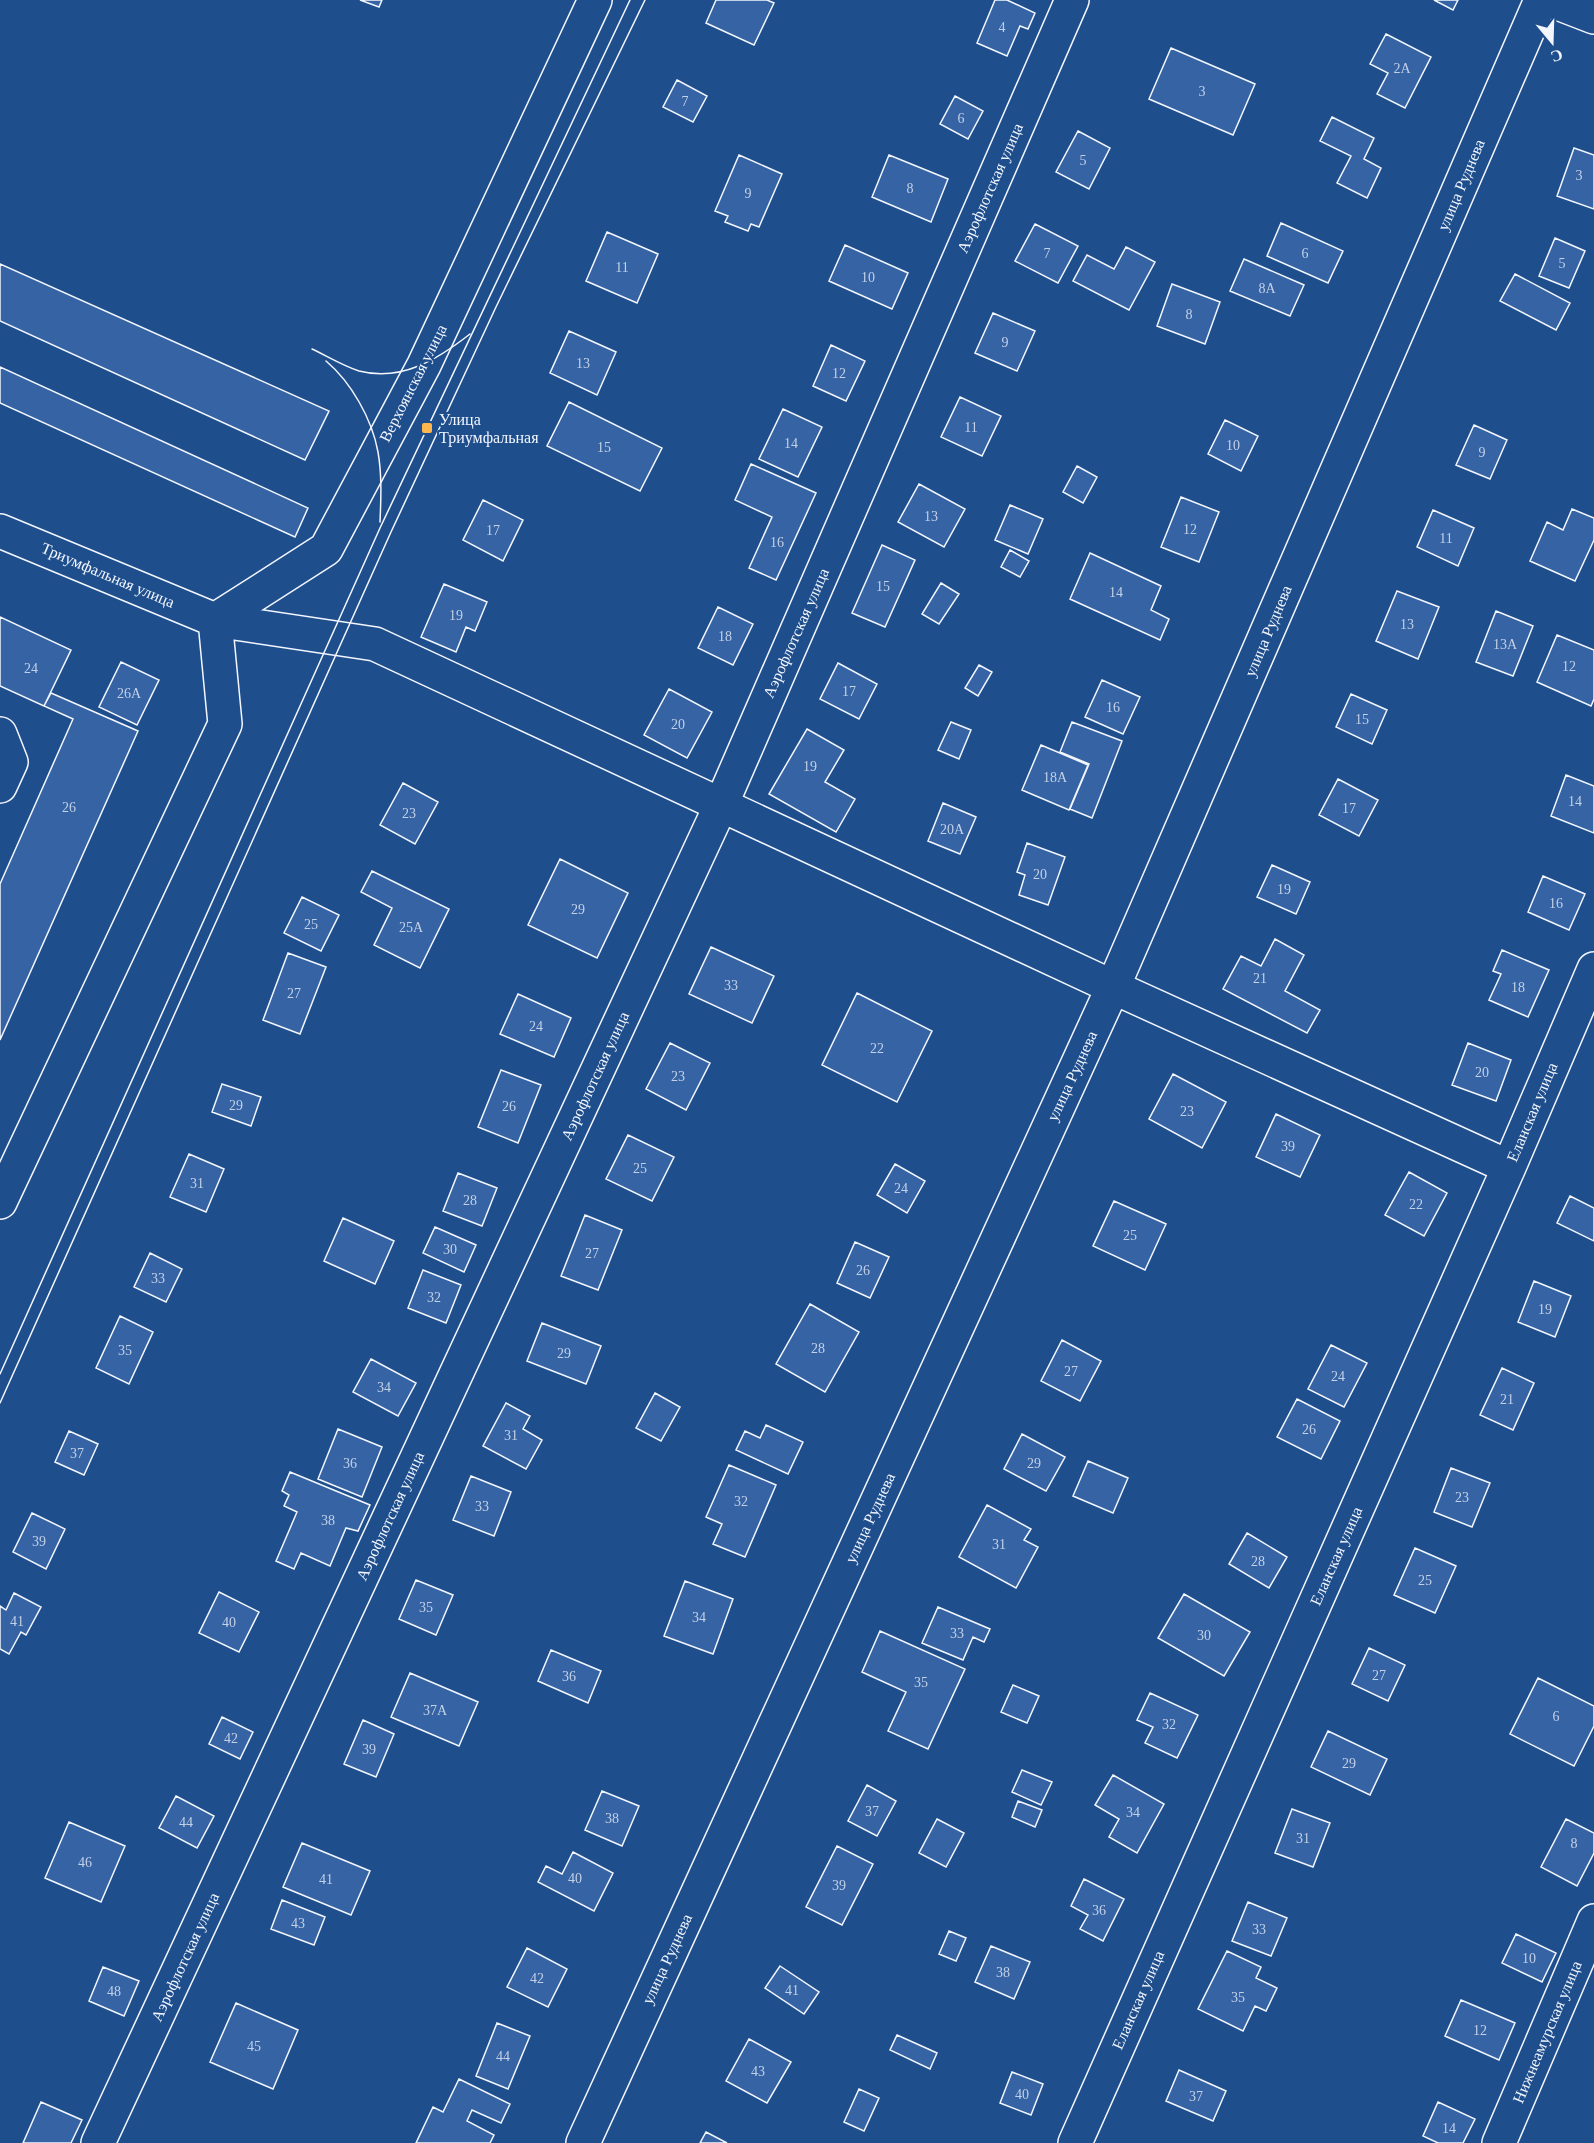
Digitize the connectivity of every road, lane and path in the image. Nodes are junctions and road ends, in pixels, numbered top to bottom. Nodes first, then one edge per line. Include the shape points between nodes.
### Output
1 (595, 0) edge
2 (1072, 0) edge
3 (1541, 0) edge
4 (1550, 0) edge
5 (1594, 17) edge
6 (0, 531) edge
7 (215, 620) junction
8 (0, 734) edge
9 (0, 786) edge
10 (721, 805) junction
11 (1590, 983) edge
12 (1113, 987) junction
13 (1509, 1167) junction
14 (0, 1202) edge
15 (1594, 1921) edge
16 (98, 2143) edge
17 (583, 2143) edge
18 (1075, 2143) edge
19 (1499, 2143) edge

1 - 7 street, Верхоянская улица via 424,365 326,549
2 - 10 street, Аэрофлотская улица
3 - 12 street, улица Руднева
4 - 5 street
6 - 7 street, Триумфальная улица
7 - 10 street, Триумфальная улица via 375,644
7 - 14 street via 225,724
8 - 9 street via 11,762
10 - 12 street, Триумфальная улица
10 - 16 street, Аэрофлотская улица
11 - 13 street, Еланская улица
12 - 13 street, Триумфальная улица
12 - 17 street, улица Руднева
13 - 18 street, Еланская улица
15 - 19 street, Нижнеамурская улица

